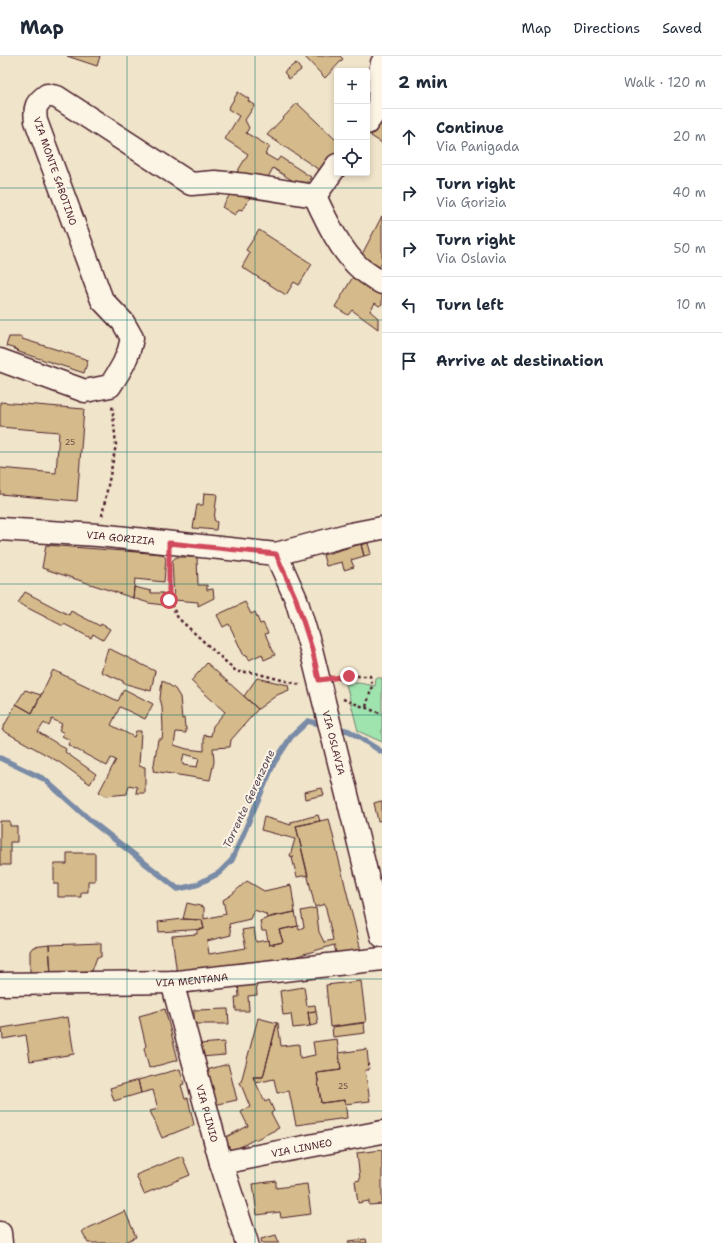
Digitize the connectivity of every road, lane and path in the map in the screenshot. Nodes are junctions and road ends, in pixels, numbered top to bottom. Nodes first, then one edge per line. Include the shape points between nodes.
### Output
1 (378, 64) edge
2 (378, 110) edge
3 (334, 170) edge
4 (315, 196) junction
5 (382, 283) edge
6 (0, 360) edge
7 (114, 415) dead end
8 (0, 528) edge
9 (382, 528) edge
10 (98, 535) junction
11 (169, 543) junction
12 (276, 554) junction
13 (313, 683) junction
14 (382, 714) edge
15 (382, 936) edge
16 (382, 959) edge
17 (172, 982) junction
18 (0, 984) edge
19 (382, 1132) edge
20 (221, 1163) junction
21 (0, 1233) edge
22 (1, 1243) edge
23 (247, 1243) edge

1 - 2 street
3 - 4 street
4 - 5 street via 327,222 346,251 361,269
4 - 6 street, VIA MONTE SABOTINO via 215,182 191,184 57,97 47,95 39,101 34,111 36,121 102,300 123,322 132,338 129,354 110,386 85,391
7 - 10 path via 116,445
8 - 10 street, VIA GORIZIA
9 - 12 street, VIA GORIZIA
10 - 11 street, VIA GORIZIA
11 - 12 street, VIA GORIZIA
11 - 13 path via 169,600 178,618 237,672 251,672
12 - 13 street, VIA OSLAVIA via 296,599 312,649
13 - 14 path via 349,676 370,676 372,686 366,707
13 - 15 street, VIA OSLAVIA via 324,700
16 - 17 street, VIA MENTANA
17 - 18 street, VIA MENTANA
17 - 20 street, VIA PLINIO
19 - 20 street, VIA LINNEO
20 - 23 street, VIA PLINIO
21 - 22 street

